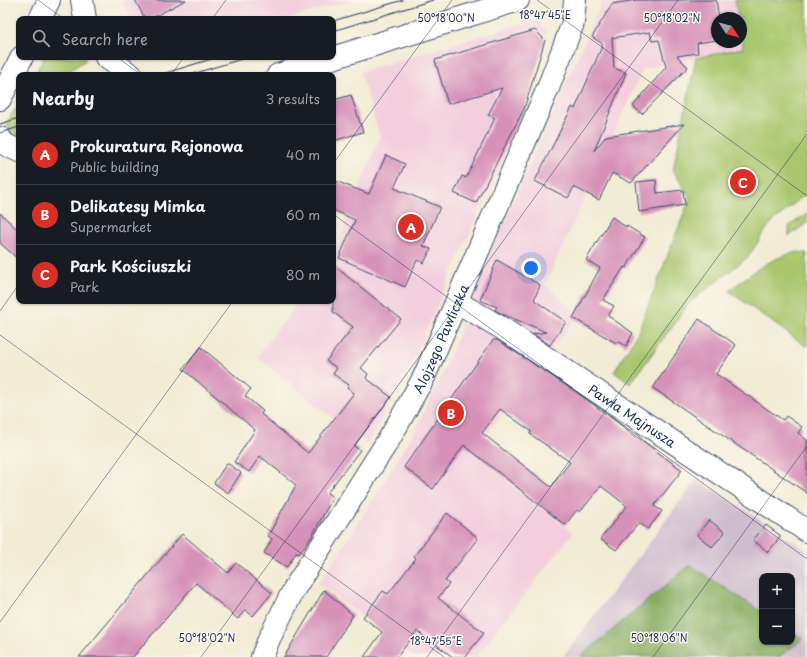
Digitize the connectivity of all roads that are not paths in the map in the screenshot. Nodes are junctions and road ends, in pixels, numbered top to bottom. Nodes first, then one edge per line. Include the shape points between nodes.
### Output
1 (49, 0) edge
2 (82, 0) edge
3 (518, 0) edge
4 (575, 0) edge
5 (41, 16) edge
6 (85, 16) edge
7 (336, 57) edge
8 (20, 60) edge
9 (110, 60) edge
10 (326, 60) edge
11 (127, 72) edge
12 (288, 72) edge
13 (1, 99) edge
14 (0, 138) edge
15 (16, 150) edge
16 (16, 155) edge
17 (0, 160) edge
18 (457, 302) junction
19 (807, 531) edge
20 (262, 657) edge

1 - 5 street
2 - 6 street
3 - 7 street
4 - 18 street, Alojzego Pawliczka via 573,23 560,59
8 - 13 street
9 - 11 street
10 - 12 street
14 - 15 street via 4,144
16 - 17 street
18 - 19 street, Pawła Majnusza via 500,327
18 - 20 street, Alojzego Pawliczka via 413,400 294,589

